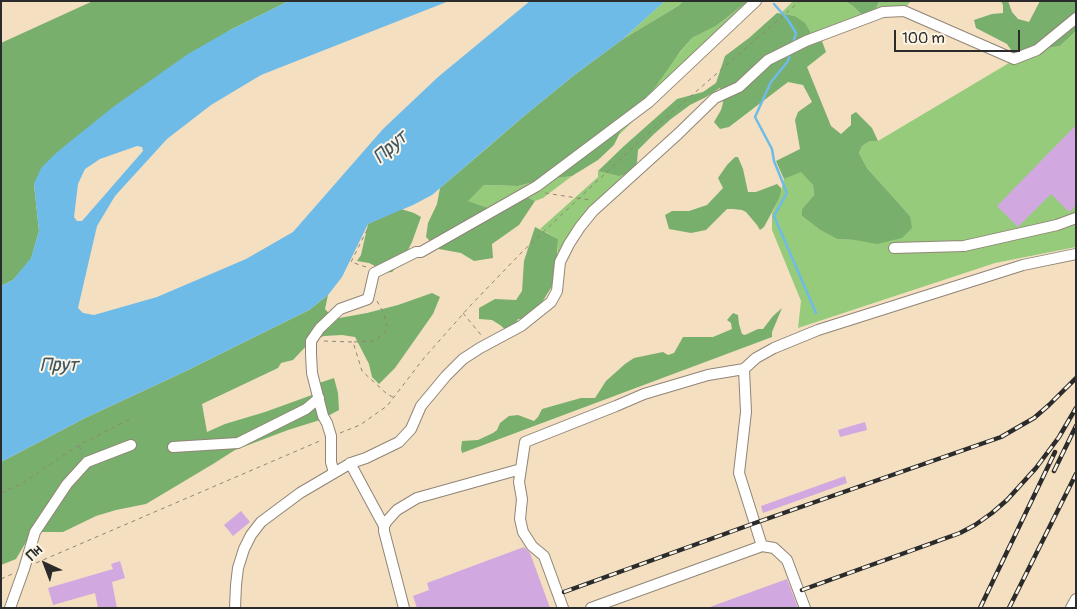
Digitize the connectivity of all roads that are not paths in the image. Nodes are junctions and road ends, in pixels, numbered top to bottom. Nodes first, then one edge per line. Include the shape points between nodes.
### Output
1 (756, 1) edge
2 (1076, 18) edge
3 (1076, 218) edge
4 (894, 248) dead end
5 (1076, 254) edge
6 (744, 369) junction
7 (319, 398) junction
8 (131, 445) dead end
9 (173, 447) dead end
10 (350, 464) junction
11 (521, 469) junction
12 (334, 472) junction
13 (384, 526) junction
14 (762, 546) junction
15 (1076, 599) edge
16 (10, 608) edge
17 (235, 608) edge
18 (404, 608) edge
19 (563, 608) edge
20 (591, 608) edge
21 (805, 608) edge
22 (1071, 608) edge

1 - 7 street via 649,102 545,180 421,252 374,273 368,299 340,309 320,328 312,341 312,373
2 - 10 street via 1037,50 1014,59 904,11 883,12 806,41 768,60 739,87 715,98 593,211 560,262 557,291 551,302 521,326 464,359 421,406 411,429 400,442
3 - 4 street via 964,246
5 - 6 street via 1023,265 818,330 774,348
6 - 11 street via 708,375 644,394 524,442
6 - 14 street via 746,412 739,474
7 - 9 street via 306,409 238,443
7 - 12 street via 331,436
8 - 16 street via 87,462 67,484 35,532
10 - 12 street
10 - 13 street
11 - 13 street via 417,498 397,510
11 - 19 street via 520,519 523,532 544,556
12 - 17 street via 285,503 251,535 238,568
13 - 18 street
14 - 20 street
14 - 21 street via 774,548 787,560
15 - 22 street

